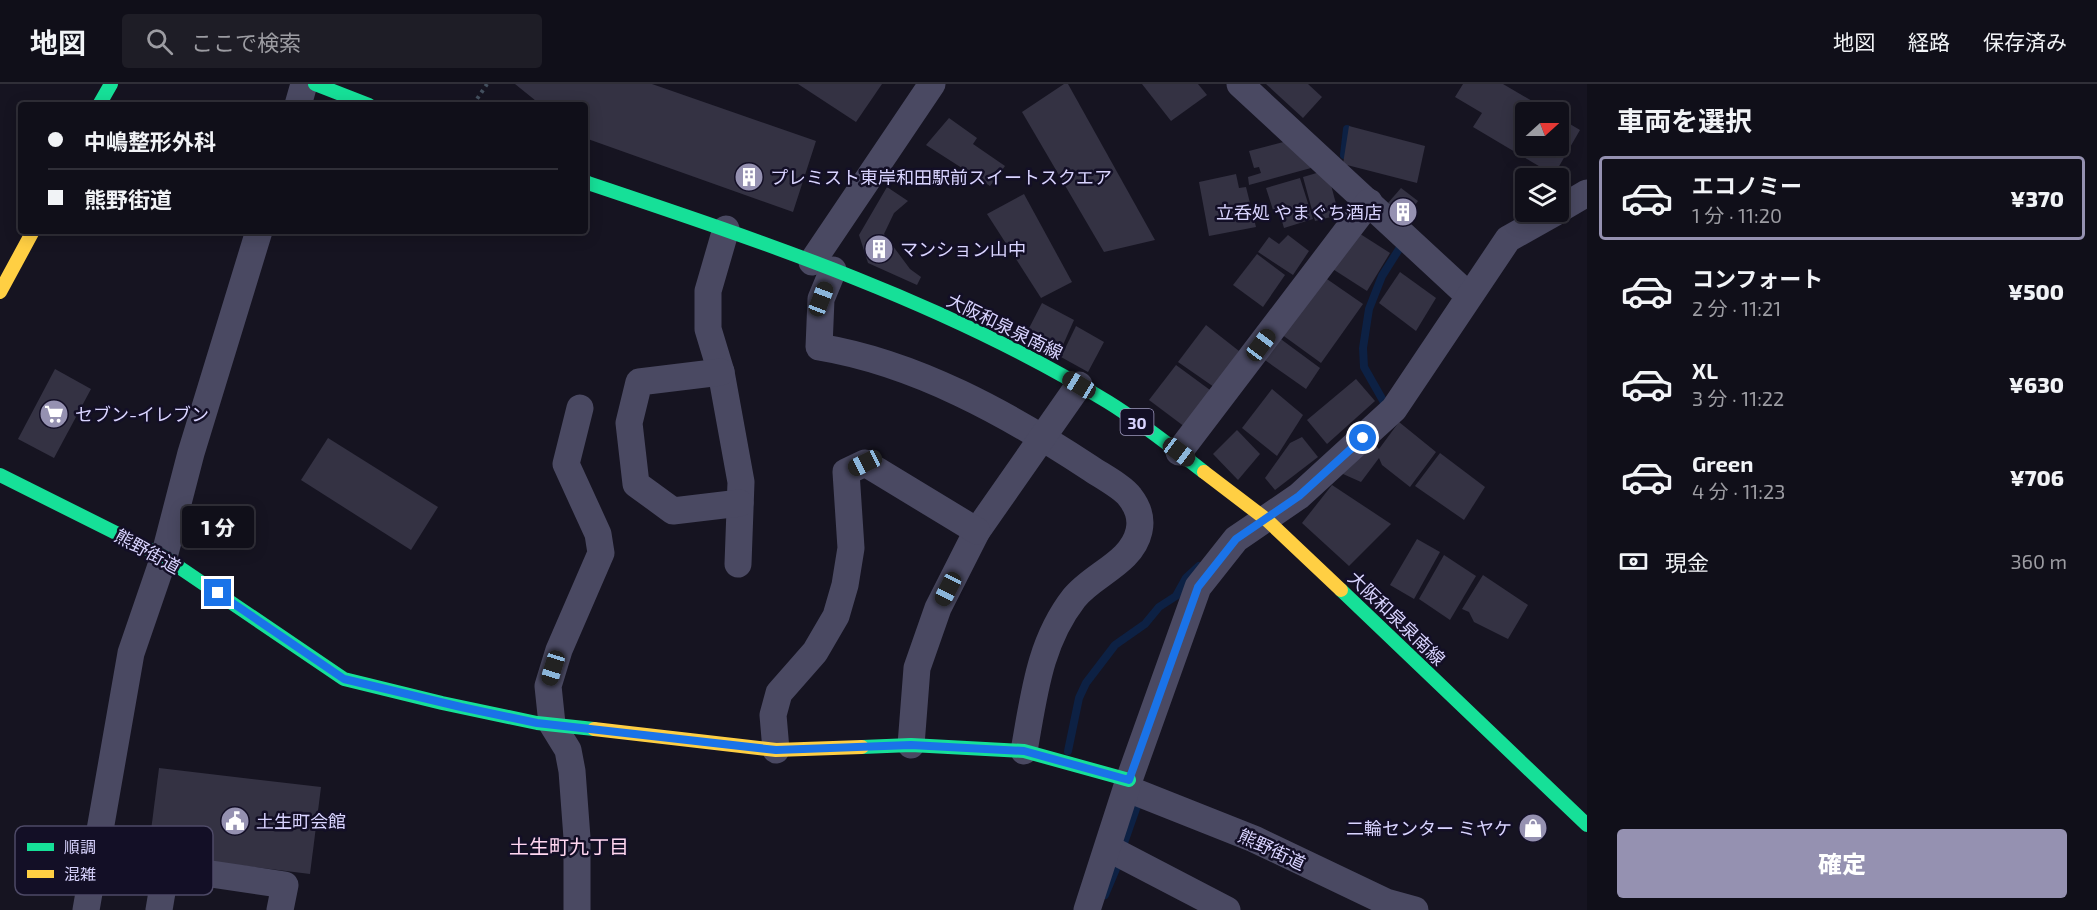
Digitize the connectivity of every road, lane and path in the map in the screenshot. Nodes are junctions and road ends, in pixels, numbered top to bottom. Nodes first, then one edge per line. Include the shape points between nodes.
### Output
1 (111, 84) edge
2 (304, 84) edge
3 (315, 84) edge
4 (487, 84) edge
5 (932, 84) edge
6 (1240, 84) edge
7 (101, 102) edge
8 (299, 102) edge
9 (361, 102) edge
10 (475, 102) edge
11 (588, 183) edge
12 (1587, 193) edge
13 (1369, 202) junction
14 (1569, 204) edge
15 (1538, 222) edge
16 (726, 229) junction
17 (31, 234) edge
18 (258, 234) edge
19 (822, 266) junction
20 (0, 292) edge
21 (1469, 296) junction
22 (722, 372) junction
23 (1079, 385) junction
24 (580, 408) dead end
25 (1043, 437) junction
26 (1179, 452) junction
27 (0, 475) edge
28 (740, 503) junction
29 (1267, 520) junction
30 (977, 531) junction
31 (164, 557) junction
32 (738, 564) dead end
33 (552, 724) junction
34 (911, 745) junction
35 (776, 750) junction
36 (1024, 751) junction
37 (1128, 785) junction
38 (1587, 825) edge
39 (101, 826) edge
40 (1108, 848) junction
41 (213, 875) edge
42 (89, 895) edge
43 (162, 895) edge
44 (86, 910) edge
45 (159, 910) edge
46 (280, 910) edge
47 (577, 910) edge
48 (1087, 910) edge
49 (1227, 910) edge
50 (1415, 910) edge

1 - 7 main road
2 - 8 street
3 - 9 main road
4 - 10 path
5 - 19 street
6 - 13 street
11 - 16 main road, 大阪和泉泉南線 / 30
12 - 14 street
13 - 21 street
13 - 26 street
15 - 21 street via 1508,239
16 - 19 main road, 大阪和泉泉南線 / 30
16 - 22 street via 708,291 708,329
17 - 20 main road
18 - 31 street via 191,453
19 - 23 main road, 大阪和泉泉南線 / 30 via 988,336
19 - 25 street via 819,347 888,365 958,392
21 - 29 street via 1394,409
22 - 28 street via 741,482
22 - 28 street via 639,382 629,423 636,484 673,511
23 - 25 street
23 - 26 main road, 大阪和泉泉南線 / 30 via 1110,402
24 - 33 street via 566,464 598,534 602,553 559,650 548,686
25 - 30 street
25 - 36 street via 1129,494 1139,512 1139,531 1128,553 1075,596 1055,626 1041,662
26 - 29 main road, 大阪和泉泉南線 / 30
27 - 31 main road, 熊野街道
28 - 32 street
29 - 37 street via 1236,539 1198,587
29 - 38 main road, 大阪和泉泉南線 / 30
30 - 34 street via 938,608 917,668
30 - 35 street via 865,463 846,472 851,548 845,585 836,616 815,652 779,693 772,715
31 - 33 main road, 熊野街道 via 344,679
31 - 39 street via 130,653
33 - 35 main road, 熊野街道
33 - 47 street via 568,750 572,771
34 - 35 main road, 熊野街道
34 - 36 main road, 熊野街道
36 - 37 main road, 熊野街道
37 - 40 street
37 - 50 street, 熊野街道 via 1386,902
40 - 48 street
40 - 49 street
41 - 46 street via 285,885
42 - 44 street
43 - 45 street

